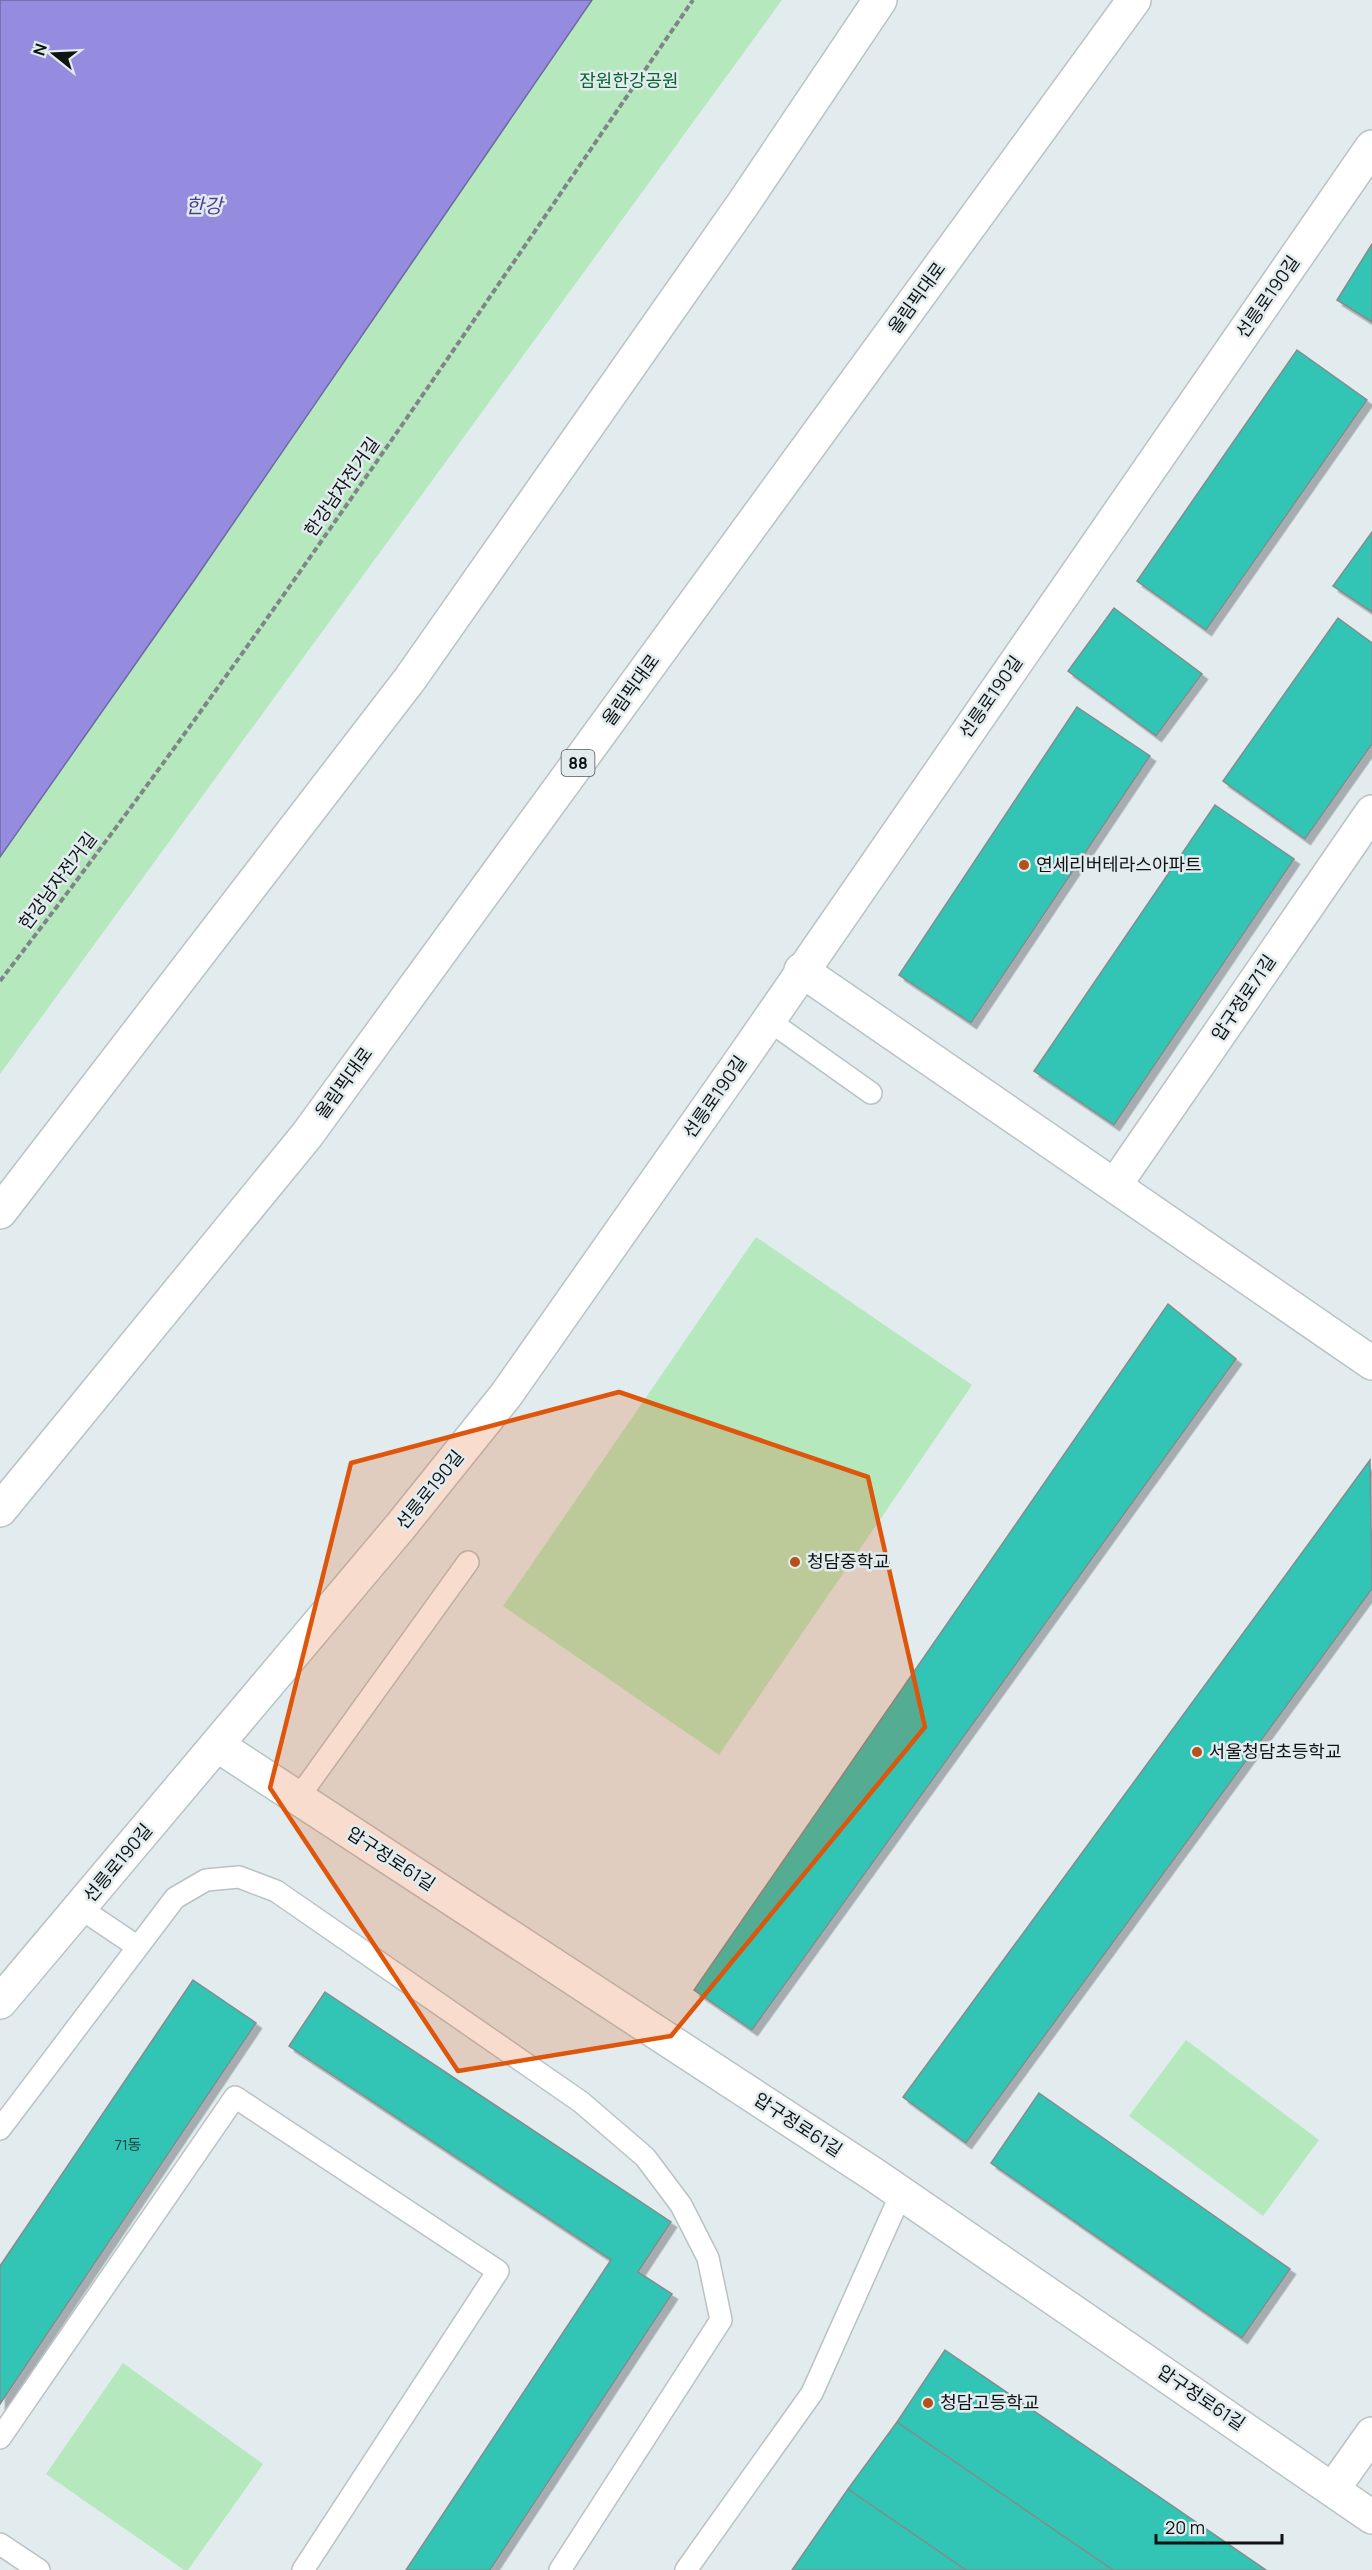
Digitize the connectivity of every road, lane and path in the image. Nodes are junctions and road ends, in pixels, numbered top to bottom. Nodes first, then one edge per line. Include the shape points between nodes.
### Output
1 (693, 0) edge
2 (880, 0) edge
3 (1134, 0) edge
4 (1369, 159) edge
5 (1372, 812) edge
6 (801, 970) junction
7 (0, 981) edge
8 (768, 1020) junction
9 (871, 1093) dead end
10 (1115, 1185) junction
11 (0, 1212) edge
12 (1372, 1363) edge
13 (0, 1510) edge
14 (468, 1562) dead end
15 (217, 1745) junction
16 (298, 1798) junction
17 (80, 1908) junction
18 (138, 1947) junction
19 (0, 2002) edge
20 (0, 2129) edge
21 (901, 2194) junction
22 (1372, 2434) edge
23 (0, 2438) edge
24 (1334, 2489) junction
25 (1372, 2517) edge
26 (0, 2544) edge
27 (39, 2570) edge
28 (303, 2570) edge
29 (560, 2570) edge
30 (686, 2570) edge

1 - 7 path, 한강남자전거길 via 250,644
2 - 11 main road via 410,679
3 - 13 main road, 올림픽대로 / 88 via 307,1135
4 - 6 main road, 선릉로190길
5 - 10 main road, 압구정로71길
6 - 8 main road, 선릉로190길
6 - 10 main road
8 - 9 lane
8 - 15 main road, 선릉로190길 via 506,1395
10 - 12 main road
14 - 16 lane
15 - 16 main road, 압구정로61길
15 - 17 main road, 선릉로190길
16 - 21 main road, 압구정로61길
17 - 18 lane
17 - 19 main road, 선릉로190길
18 - 20 lane
18 - 29 lane via 175,1898 206,1880 239,1877 276,1891 581,2102 645,2157 681,2205 708,2258 721,2320
21 - 24 main road, 압구정로61길
21 - 30 lane via 812,2392
22 - 24 main road
23 - 28 lane via 235,2097 498,2271
24 - 25 main road, 압구정로61길
26 - 27 lane

